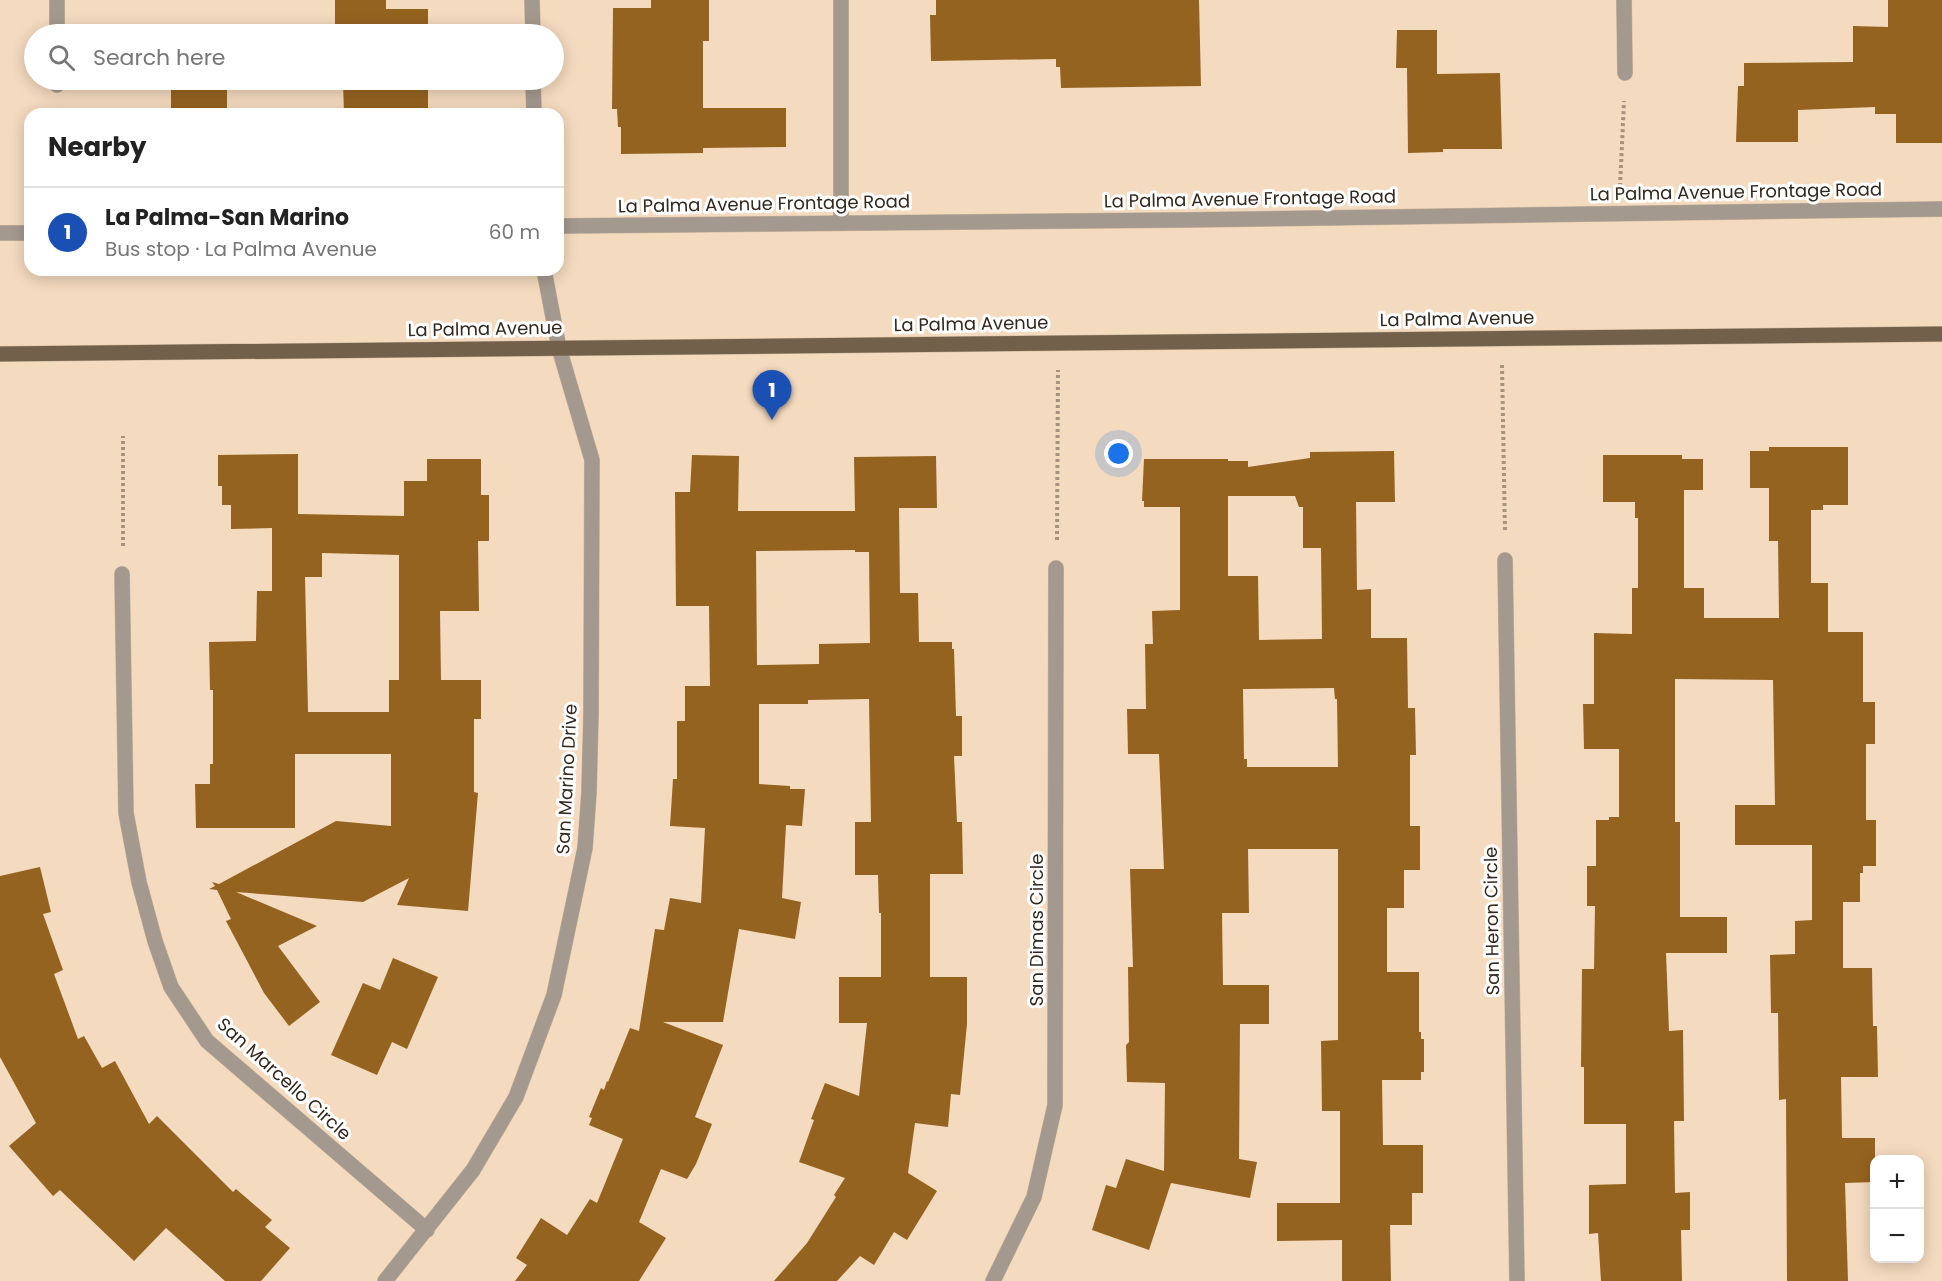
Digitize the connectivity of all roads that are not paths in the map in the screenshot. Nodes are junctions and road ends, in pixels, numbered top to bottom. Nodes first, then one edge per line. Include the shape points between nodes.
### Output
1 (57, 0) edge
2 (532, 0) edge
3 (841, 0) edge
4 (1624, 0) edge
5 (57, 24) edge
6 (533, 24) edge
7 (1625, 73) road end
8 (533, 90) edge
9 (534, 108) edge
10 (1942, 209) edge
11 (841, 223) junction
12 (564, 226) edge
13 (0, 233) edge
14 (24, 233) edge
15 (545, 276) edge
16 (1942, 334) edge
17 (558, 348) junction
18 (0, 354) edge
19 (1505, 560) road end
20 (1056, 568) road end
21 (122, 574) road end
22 (427, 1230) junction
23 (385, 1281) edge
24 (993, 1281) edge
25 (1517, 1281) edge

1 - 5 street
2 - 6 street
3 - 11 street
4 - 7 street
8 - 9 street
10 - 11 street, La Palma Avenue Frontage Road
11 - 12 street, La Palma Avenue Frontage Road
13 - 14 street
15 - 17 street, San Marino Drive
16 - 17 main road, La Palma Avenue
17 - 18 main road, La Palma Avenue
17 - 22 street, San Marino Drive via 592,460 591,713 585,848 554,995 516,1097 473,1170
19 - 25 street, San Heron Circle
20 - 24 street, San Dimas Circle via 1055,1106 1034,1197
21 - 22 street, San Marcello Circle via 126,813 139,882 171,987 207,1041
22 - 23 street, San Marino Drive

